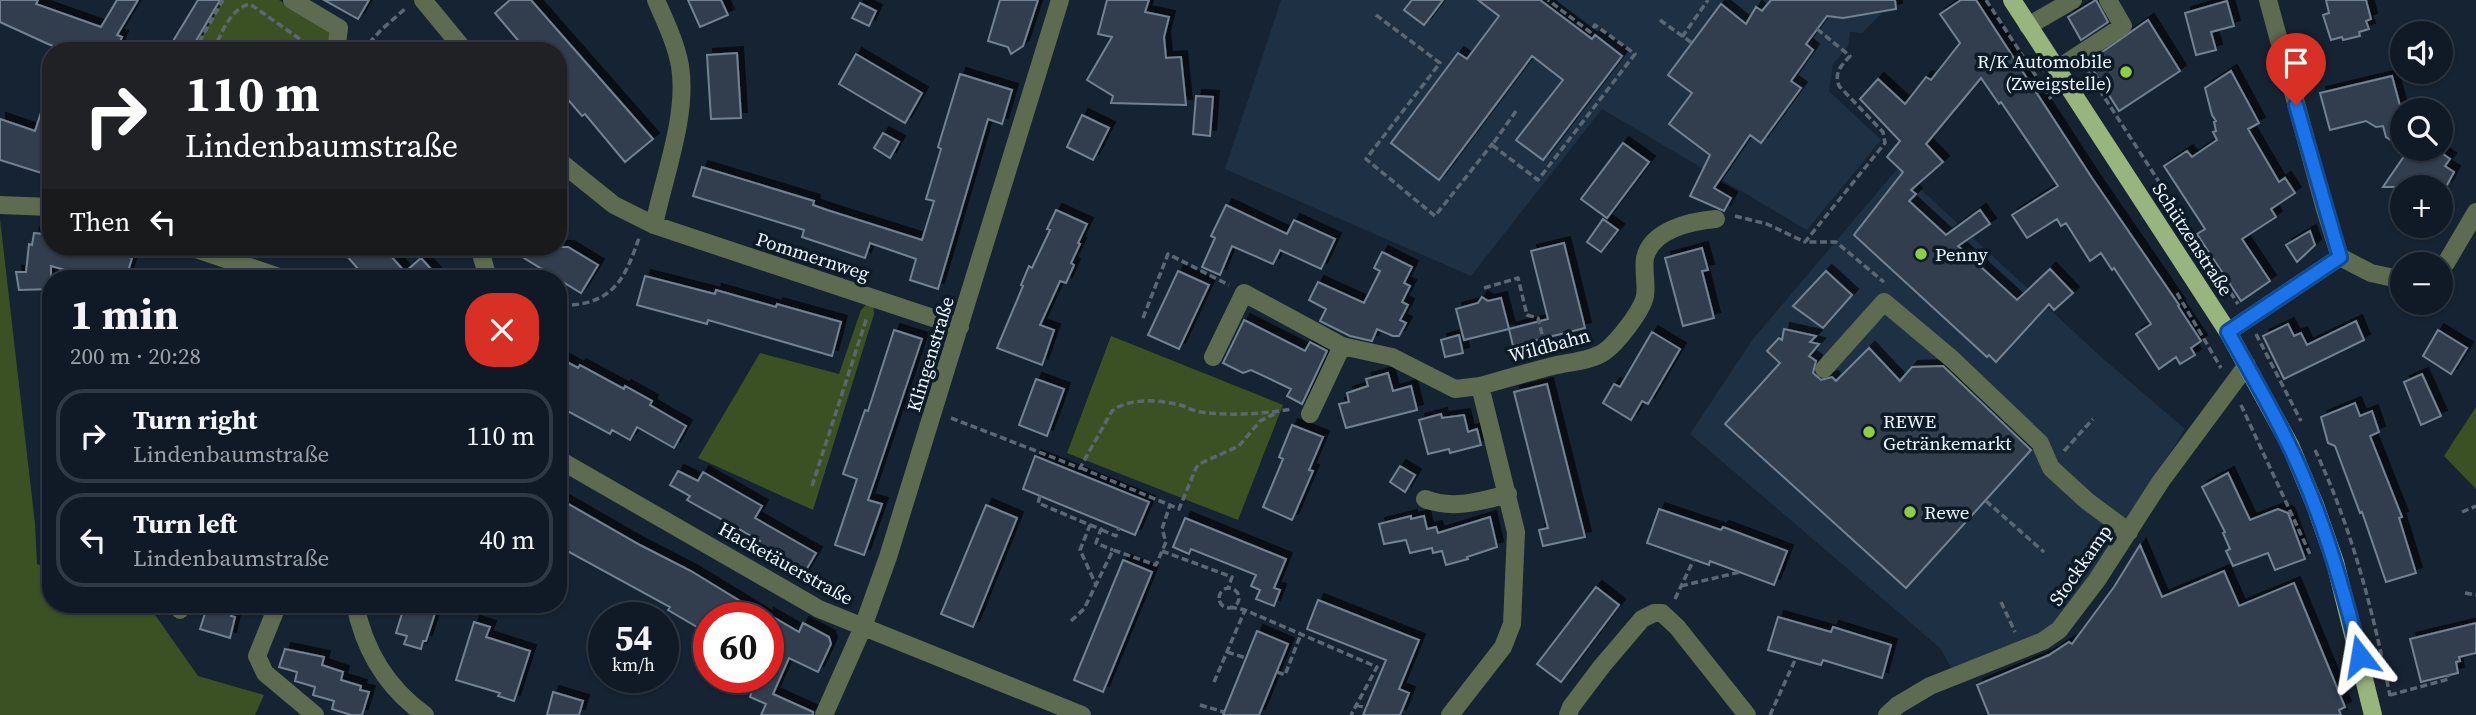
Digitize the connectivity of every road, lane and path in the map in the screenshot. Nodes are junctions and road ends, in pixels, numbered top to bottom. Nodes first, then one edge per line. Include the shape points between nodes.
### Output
1 (223, 0) edge
2 (292, 0) edge
3 (656, 0) edge
4 (1060, 0) edge
5 (1548, 0) edge
6 (1708, 0) edge
7 (1986, 0) edge
8 (2012, 0) edge
9 (2073, 0) edge
10 (2108, 0) edge
11 (2268, 0) edge
12 (415, 4) edge
13 (271, 7) dead end
14 (267, 14) junction
15 (1376, 15) dead end
16 (1660, 20) dead end
17 (2028, 26) junction
18 (1818, 29) dead end
19 (1682, 37) junction
20 (199, 42) edge
21 (218, 42) edge
22 (304, 42) edge
23 (337, 42) edge
24 (370, 42) edge
25 (455, 42) edge
26 (1692, 43) dead end
27 (2057, 69) junction
28 (2055, 105) dead end
29 (1516, 111) dead end
30 (1493, 143) junction
31 (567, 167) edge
32 (0, 205) edge
33 (42, 207) edge
34 (2476, 212) edge
35 (1716, 219) joint
36 (649, 223) junction
37 (1805, 242) junction
38 (2452, 252) edge
39 (217, 256) edge
40 (2340, 257) junction
41 (258, 270) edge
42 (2390, 277) edge
43 (1885, 283) dead end
44 (1484, 288) dead end
45 (2176, 291) dead end
46 (1244, 293) junction
47 (873, 298) junction
48 (572, 305) dead end
49 (1143, 318) dead end
50 (960, 327) junction
51 (2228, 332) junction
52 (1342, 346) junction
53 (1213, 357) dead end
54 (2247, 365) junction
55 (1550, 367) junction
56 (1824, 369) dead end
57 (2231, 385) junction
58 (1480, 386) junction
59 (1310, 414) dead end
60 (950, 417) dead end
61 (2093, 419) dead end
62 (2065, 449) dead end
63 (567, 464) edge
64 (1080, 468) junction
65 (812, 486) dead end
66 (1508, 494) junction
67 (1040, 496) dead end
68 (1425, 499) dead end
69 (1986, 501) dead end
70 (1170, 505) junction
71 (2476, 506) edge
72 (2462, 512) dead end
73 (1090, 525) junction
74 (1119, 528) dead end
75 (1100, 529) junction
76 (2129, 532) junction
77 (1113, 550) junction
78 (1162, 551) junction
79 (2044, 552) dead end
80 (1694, 559) dead end
81 (2313, 561) dead end
82 (1740, 572) dead end
83 (1096, 585) junction
84 (1681, 586) junction
85 (1228, 588) junction
86 (2465, 593) dead end
87 (2476, 594) edge
88 (2001, 602) dead end
89 (1230, 607) junction
90 (1245, 610) junction
91 (274, 613) edge
92 (357, 613) edge
93 (2372, 613) dead end
94 (1665, 616) junction
95 (1071, 621) dead end
96 (863, 627) junction
97 (2015, 633) dead end
98 (1301, 634) junction
99 (1227, 652) junction
100 (1246, 658) dead end
101 (1796, 658) dead end
102 (1277, 672) dead end
103 (2448, 675) dead end
104 (1214, 682) dead end
105 (2390, 695) junction
106 (1199, 705) dead end
107 (1356, 705) junction
108 (2392, 705) dead end
109 (1367, 708) dead end
110 (1224, 712) dead end
111 (315, 715) edge
112 (425, 715) edge
113 (824, 715) edge
114 (1082, 715) edge
115 (1351, 715) edge
116 (1450, 715) edge
117 (1568, 715) edge
118 (1747, 715) edge
119 (1770, 715) edge
120 (1887, 715) edge
121 (2373, 715) edge

1 - 20 path
2 - 23 street via 339,28
3 - 36 street via 677,52 681,79 676,130
4 - 50 street, Klingenstraße
5 - 30 path via 1590,32 1595,25 1635,54 1538,180
6 - 19 path
7 - 28 path
8 - 17 main road, Schützenstraße
9 - 17 street
10 - 27 street via 2123,26
11 - 40 street
12 - 24 path
12 - 25 street
13 - 14 path
14 - 21 path via 245,5
14 - 22 path
15 - 30 path via 1440,64 1366,159 1435,216
16 - 19 path
17 - 27 main road, Schützenstraße
18 - 37 path via 1850,56 1839,68 1839,86 1883,132 1885,143
19 - 26 path
27 - 51 main road, Schützenstraße
29 - 30 path
31 - 36 street, Pommernweg via 614,205
32 - 33 street
34 - 38 street
35 - 37 path via 1737,216
35 - 55 street, Wildbahn via 1693,222 1652,244 1645,258 1641,306 1614,344 1596,355
36 - 47 street, Pommernweg
36 - 48 path via 612,290 592,302
37 - 43 path via 1836,242
39 - 41 street
40 - 42 street
40 - 51 street
44 - 55 path via 1518,278 1527,315 1538,318
45 - 57 path
46 - 49 path via 1168,254
46 - 52 street, Wildbahn
46 - 53 street
47 - 50 street, Pommernweg
47 - 65 path
50 - 96 street, Klingenstraße
51 - 54 main road, Schützenstraße
52 - 58 street, Wildbahn via 1392,357 1455,389
52 - 59 street
54 - 57 street, Stockkamp
54 - 121 main road, Schützenstraße via 2290,446 2324,530
55 - 58 street, Wildbahn
56 - 76 street via 1884,302 2040,443 2051,468
57 - 76 street, Stockkamp
57 - 81 path
58 - 66 street
60 - 64 path
61 - 62 path
63 - 96 street, Hacketäuerstraße via 819,609
64 - 70 path
64 - 70 path via 1112,411 1135,401 1182,405 1198,412 1282,411 1260,421 1239,446 1199,464 1179,509
66 - 68 street via 1453,505
66 - 116 street via 1516,532 1509,636
67 - 73 path via 1038,503
69 - 79 path
70 - 78 path via 1162,529 1166,541
71 - 72 path
73 - 75 path
73 - 83 path via 1080,550
74 - 75 path via 1116,536
75 - 77 path via 1096,543
76 - 120 street, Stockkamp via 2059,630 2043,641 1930,686
77 - 78 path via 1156,565
77 - 83 path
78 - 85 path via 1232,577
80 - 84 path
82 - 84 path
83 - 95 path via 1084,609
84 - 94 path
85 - 89 path via 1238,598
85 - 89 path via 1219,599
86 - 87 path
88 - 97 path
89 - 90 path
90 - 98 path
90 - 99 path
91 - 111 street via 257,656 265,673
92 - 112 street via 376,663 399,694
93 - 105 path
94 - 117 street via 1654,612 1642,620 1601,666
94 - 118 street
96 - 113 street, Klingenstraße
96 - 114 street, Hacketäuerstraße
98 - 102 path via 1285,675
98 - 107 path via 1377,667
99 - 100 path
99 - 104 path
101 - 119 path
103 - 105 path via 2449,680
105 - 108 path
106 - 110 path
107 - 109 path
107 - 115 path

